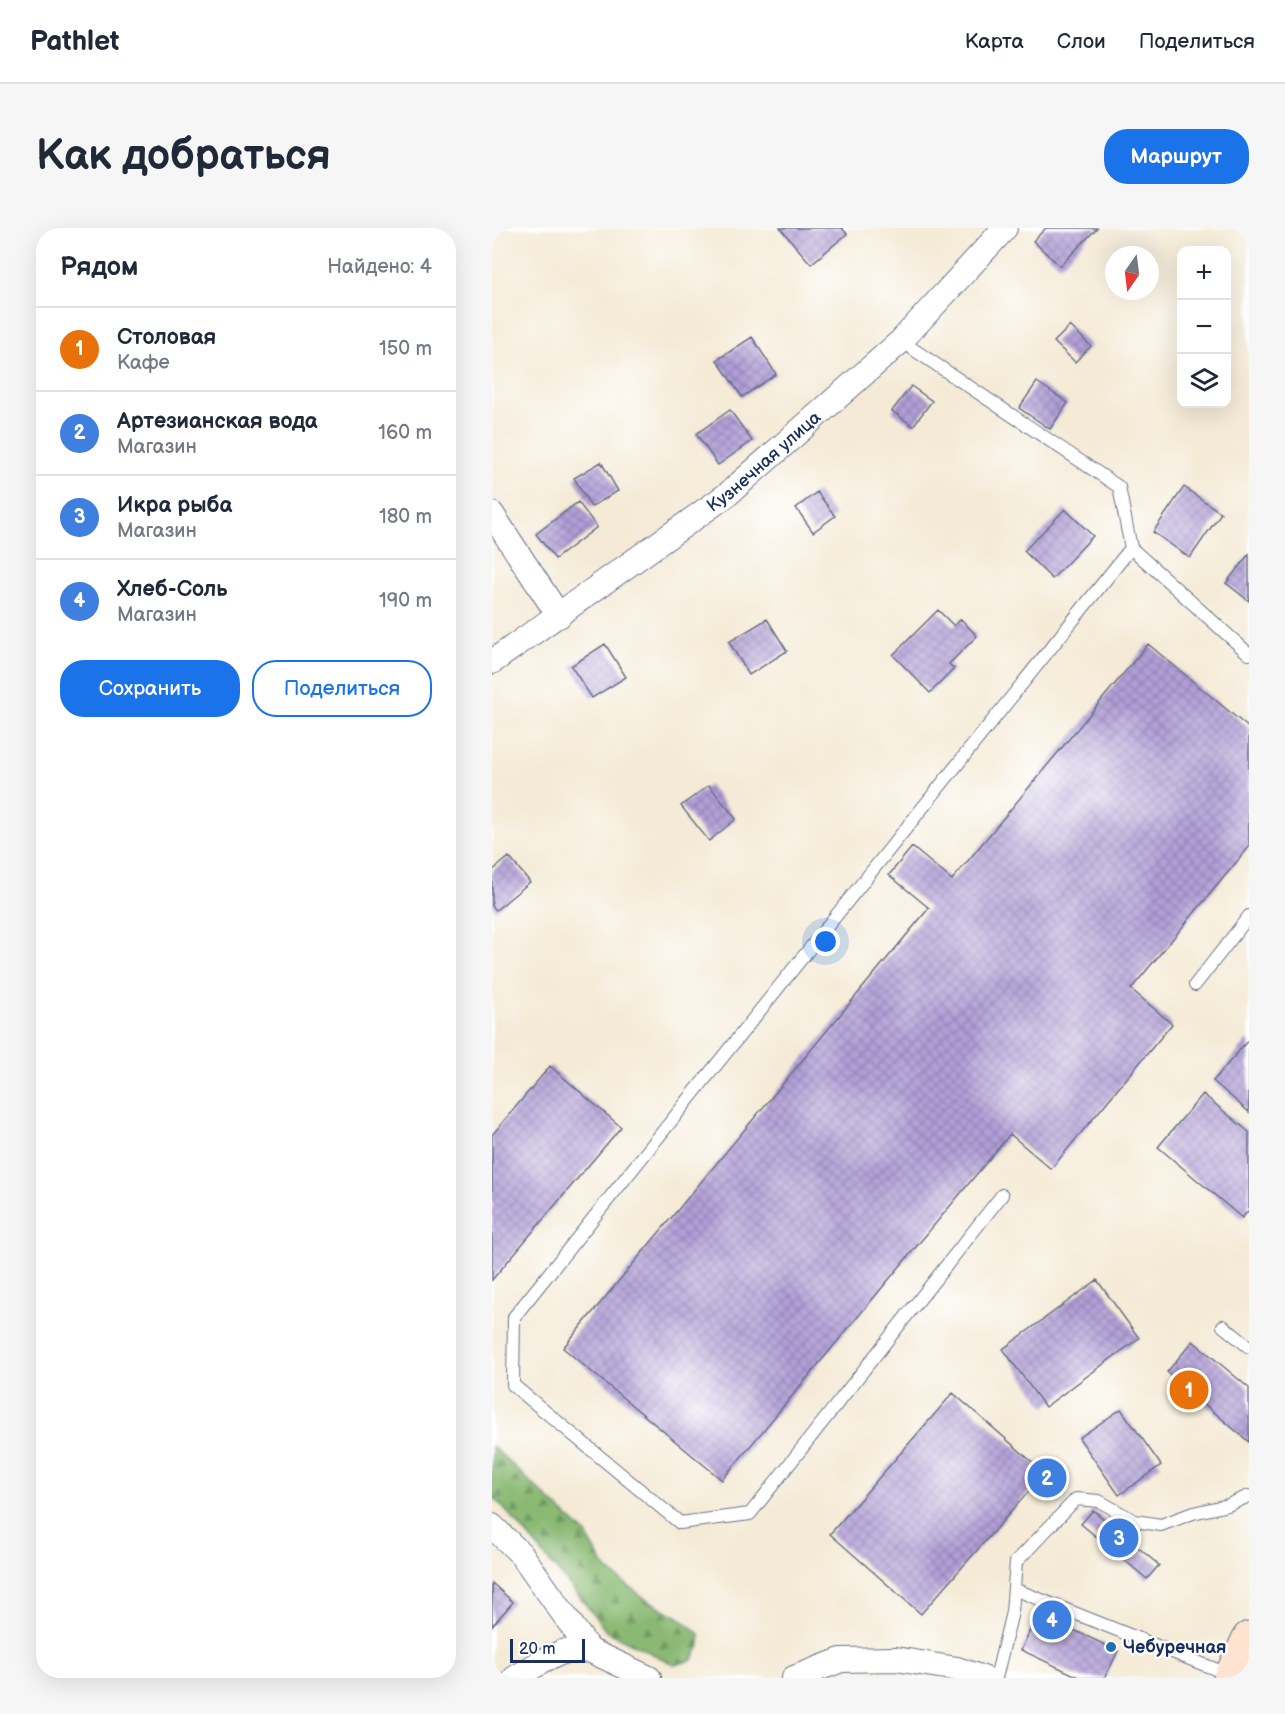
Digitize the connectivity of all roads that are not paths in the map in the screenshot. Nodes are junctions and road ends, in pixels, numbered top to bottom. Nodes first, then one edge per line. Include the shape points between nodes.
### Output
1 (1005, 228) edge
2 (901, 341) junction
3 (492, 514) edge
4 (1131, 548) junction
5 (559, 616) junction
6 (1249, 654) edge
7 (492, 662) edge
8 (1249, 916) edge
9 (1196, 985) dead end
10 (1002, 1195) dead end
11 (1224, 1326) dead end
12 (1249, 1347) edge
13 (1249, 1496) edge
14 (492, 1526) edge
15 (1014, 1589) junction
16 (1249, 1638) edge
17 (590, 1650) junction
18 (1231, 1677) edge
19 (515, 1678) edge
20 (649, 1678) edge
21 (794, 1678) edge
22 (982, 1678) edge
23 (996, 1678) edge

1 - 2 street, Кузнечная улица
2 - 4 lane via 1119,487
2 - 5 street, Кузнечная улица via 728,495
3 - 5 street
4 - 6 lane
4 - 10 lane via 514,1317 513,1384 680,1523 750,1514
5 - 7 street, Кузнечная улица
8 - 9 lane
11 - 12 lane
13 - 15 lane via 1161,1525 1135,1521 1099,1501 1076,1499 1016,1562
14 - 17 street via 522,1555
15 - 18 lane
15 - 23 lane
16 - 18 main road
17 - 19 street via 562,1652
17 - 20 street
21 - 22 street via 841,1660 896,1659 957,1669

